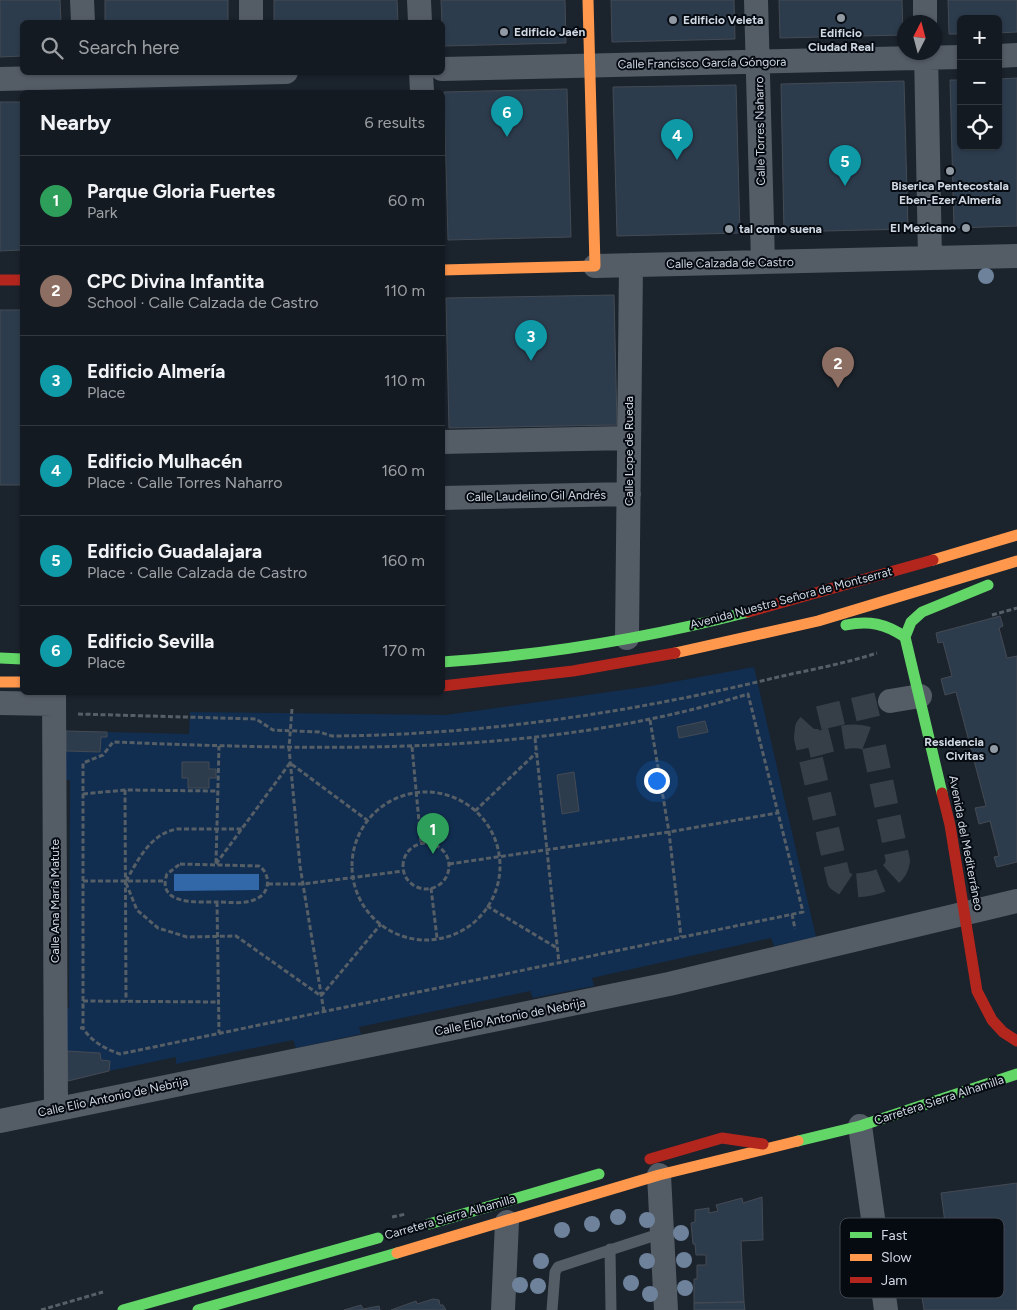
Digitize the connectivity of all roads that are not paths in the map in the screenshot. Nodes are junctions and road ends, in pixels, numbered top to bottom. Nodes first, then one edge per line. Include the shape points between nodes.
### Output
1 (82, 0) edge
2 (251, 0) edge
3 (419, 0) edge
4 (588, 0) edge
5 (756, 0) edge
6 (925, 0) edge
7 (926, 15) edge
8 (83, 20) edge
9 (252, 20) edge
10 (420, 20) edge
11 (1017, 55) edge
12 (897, 56) edge
13 (942, 56) edge
14 (1002, 56) edge
15 (957, 57) edge
16 (926, 60) edge
17 (758, 61) junction
18 (590, 66) junction
19 (445, 69) edge
20 (272, 75) edge
21 (421, 75) edge
22 (0, 79) edge
23 (253, 79) edge
24 (84, 81) edge
25 (422, 90) edge
26 (1017, 256) edge
27 (930, 258) junction
28 (763, 262) junction
29 (631, 265) junction
30 (594, 266) junction
31 (445, 270) edge
32 (0, 280) edge
33 (20, 280) edge
34 (629, 438) junction
35 (445, 442) edge
36 (629, 494) junction
37 (445, 498) edge
38 (1017, 535) edge
39 (1017, 561) edge
40 (1000, 566) junction
41 (787, 629) junction
42 (627, 638) junction
43 (906, 638) junction
44 (0, 658) edge
45 (20, 659) edge
46 (445, 662) edge
47 (0, 682) edge
48 (20, 682) edge
49 (445, 686) edge
50 (920, 696) junction
51 (54, 698) edge
52 (890, 701) tunnel mouth
53 (0, 703) edge
54 (1017, 901) edge
55 (965, 911) junction
56 (1017, 1041) edge
57 (1017, 1074) edge
58 (56, 1109) junction
59 (0, 1121) edge
60 (860, 1126) junction
61 (777, 1146) junction
62 (651, 1168) junction
63 (614, 1170) dead end
64 (873, 1218) edge
65 (506, 1222) junction
66 (415, 1228) dead end
67 (662, 1233) junction
68 (387, 1236) dead end
69 (610, 1249) junction
70 (124, 1310) edge
71 (198, 1310) edge
72 (503, 1310) edge
73 (552, 1310) edge
74 (611, 1310) edge
75 (666, 1310) edge

1 - 8 street
2 - 9 street
3 - 10 street
4 - 18 main road
5 - 17 street, Calle Torres Naharro
6 - 7 street
11 - 14 street
12 - 17 street, Calle Francisco García Góngora
13 - 15 street, Calle Francisco García Góngora
16 - 27 street
17 - 18 street, Calle Francisco García Góngora
17 - 28 street, Calle Torres Naharro
18 - 19 street, Calle Francisco García Góngora
18 - 30 main road
20 - 23 street
21 - 25 street
22 - 24 street
23 - 24 street
26 - 27 street, Calle Calzada de Castro
27 - 28 street, Calle Calzada de Castro
28 - 29 street, Calle Calzada de Castro
29 - 30 street, Calle Calzada de Castro
29 - 34 street, Calle Lope de Rueda
30 - 31 main road, Calle Calzada de Castro
32 - 33 main road
34 - 35 street
34 - 36 street, Calle Lope de Rueda
36 - 37 street, Calle Laudelino Gil Andrés
36 - 42 street, Calle Lope de Rueda
38 - 42 main road, Avenida Nuestra Señora de Montserrat via 821,593
39 - 40 main road, Avenida Nuestra Señora de Montserrat
40 - 41 main road, Avenida Nuestra Señora de Montserrat
40 - 43 main road via 987,588 914,617
41 - 43 main road via 803,635 871,621 883,623
41 - 49 main road, Avenida Nuestra Señora de Montserrat via 637,661
42 - 46 main road, Avenida Nuestra Señora de Montserrat
43 - 50 main road, Avenida del Mediterráneo
44 - 45 main road
47 - 48 main road
50 - 52 street
50 - 55 main road, Avenida del Mediterráneo via 950,826
51 - 53 street
51 - 58 street, Calle Ana María Matute
54 - 55 street, Calle Elio Antonio de Nebrija
55 - 56 main road, Avenida del Mediterráneo via 971,961 982,1007 996,1026
55 - 58 street, Calle Elio Antonio de Nebrija via 670,984
57 - 60 main road, Carretera Sierra Alhamilla
58 - 59 street, Calle Elio Antonio de Nebrija
60 - 61 main road, Carretera Sierra Alhamilla
60 - 64 street, Carretera Sierra Alhamilla
61 - 62 main road, Carretera Sierra Alhamilla
61 - 62 main road, Carretera Sierra Alhamilla via 722,1138
62 - 65 main road, Carretera Sierra Alhamilla
62 - 67 street
63 - 66 main road, Carretera Sierra Alhamilla
65 - 71 main road, Carretera Sierra Alhamilla
65 - 72 street
67 - 69 lane
67 - 75 street
68 - 70 main road, Carretera Sierra Alhamilla
69 - 73 lane via 558,1267
69 - 74 lane

